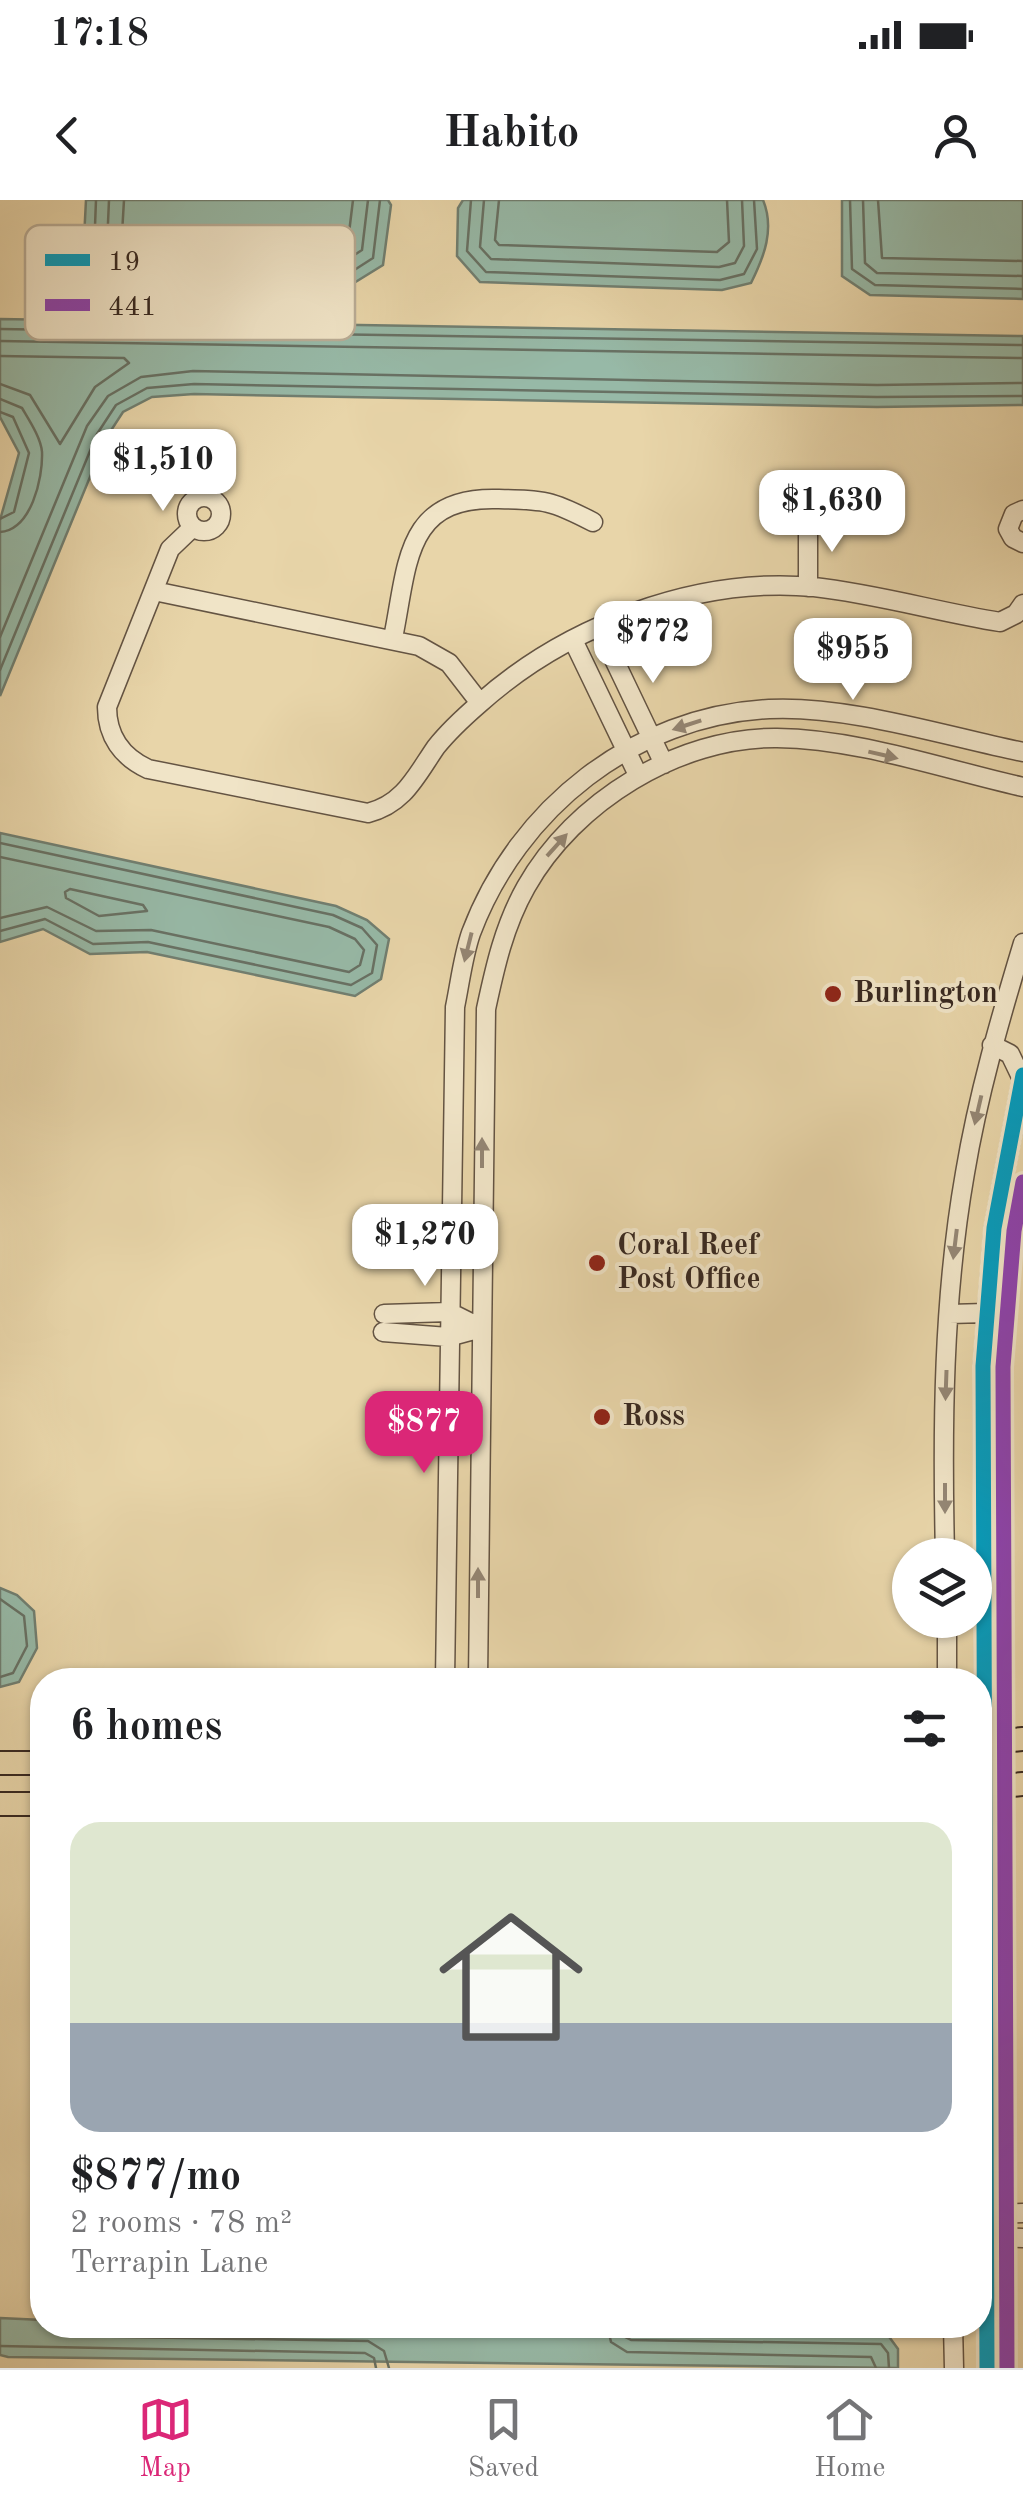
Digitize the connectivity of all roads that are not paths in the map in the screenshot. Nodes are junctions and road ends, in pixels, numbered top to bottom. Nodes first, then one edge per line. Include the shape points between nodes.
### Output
1 (1023, 510) edge
2 (593, 522) dead end
3 (808, 524) dead end
4 (192, 528) dead end
5 (1023, 544) edge
6 (808, 587) junction
7 (154, 590) junction
8 (1023, 604) edge
9 (599, 628) junction
10 (393, 638) junction
11 (573, 640) junction
12 (480, 703) junction
13 (910, 729) junction
14 (651, 736) junction
15 (817, 741) junction
16 (626, 750) junction
17 (1023, 752) edge
18 (664, 764) junction
19 (638, 775) junction
20 (1023, 787) edge
21 (1023, 943) edge
22 (992, 1044) junction
23 (1022, 1077) edge
24 (448, 1312) junction
25 (986, 1312) junction
26 (949, 1314) junction
27 (481, 1328) junction
28 (448, 1337) junction
29 (945, 1538) edge
30 (947, 1638) edge
31 (445, 1668) edge
32 (478, 1668) edge
33 (947, 1668) edge
34 (984, 1668) edge
35 (1023, 1739) edge
36 (992, 1741) edge
37 (30, 1763) edge
38 (2, 1764) edge
39 (1023, 1784) edge
40 (992, 1787) edge
41 (0, 1804) edge
42 (30, 1804) edge
43 (992, 2214) edge
44 (1023, 2214) edge
45 (992, 2237) edge
46 (1023, 2238) edge
47 (953, 2338) edge
48 (986, 2338) edge
49 (954, 2368) edge
50 (987, 2368) edge

1 - 5 street via 1008,529
2 - 10 street via 552,500 452,502 421,528 411,548
3 - 6 street
4 - 7 street via 170,549
6 - 8 street via 1000,622
6 - 9 street via 690,596
7 - 10 street
7 - 12 street via 106,706 112,736 132,762 148,770 368,813 399,799
9 - 11 street
9 - 14 street
10 - 12 street via 448,664
11 - 12 street
11 - 16 street
13 -> 14 street via 771,709 714,716
13 - 15 street via 841,727
13 - 17 street
14 - 16 street
14 - 18 street
15 - 18 street via 737,743
15 -> 20 street
16 - 19 street
16 -> 24 street via 575,783 534,824 470,935 454,1007
18 - 19 street
27 -> 19 street via 485,1026 500,944 554,846
21 - 22 street
22 - 23 street via 1010,1054
22 -> 26 street via 964,1176
23 - 25 street
24 - 27 street
24 - 28 street
24 - 28 street via 384,1323
25 - 26 street
25 - 34 street
26 -> 29 street
27 - 28 street
32 -> 27 street
28 - 31 street
30 - 33 street
35 - 36 main road
37 - 38 main road
39 - 40 main road
41 - 42 main road
43 - 44 street
45 - 46 street
47 - 49 street
48 - 50 street

